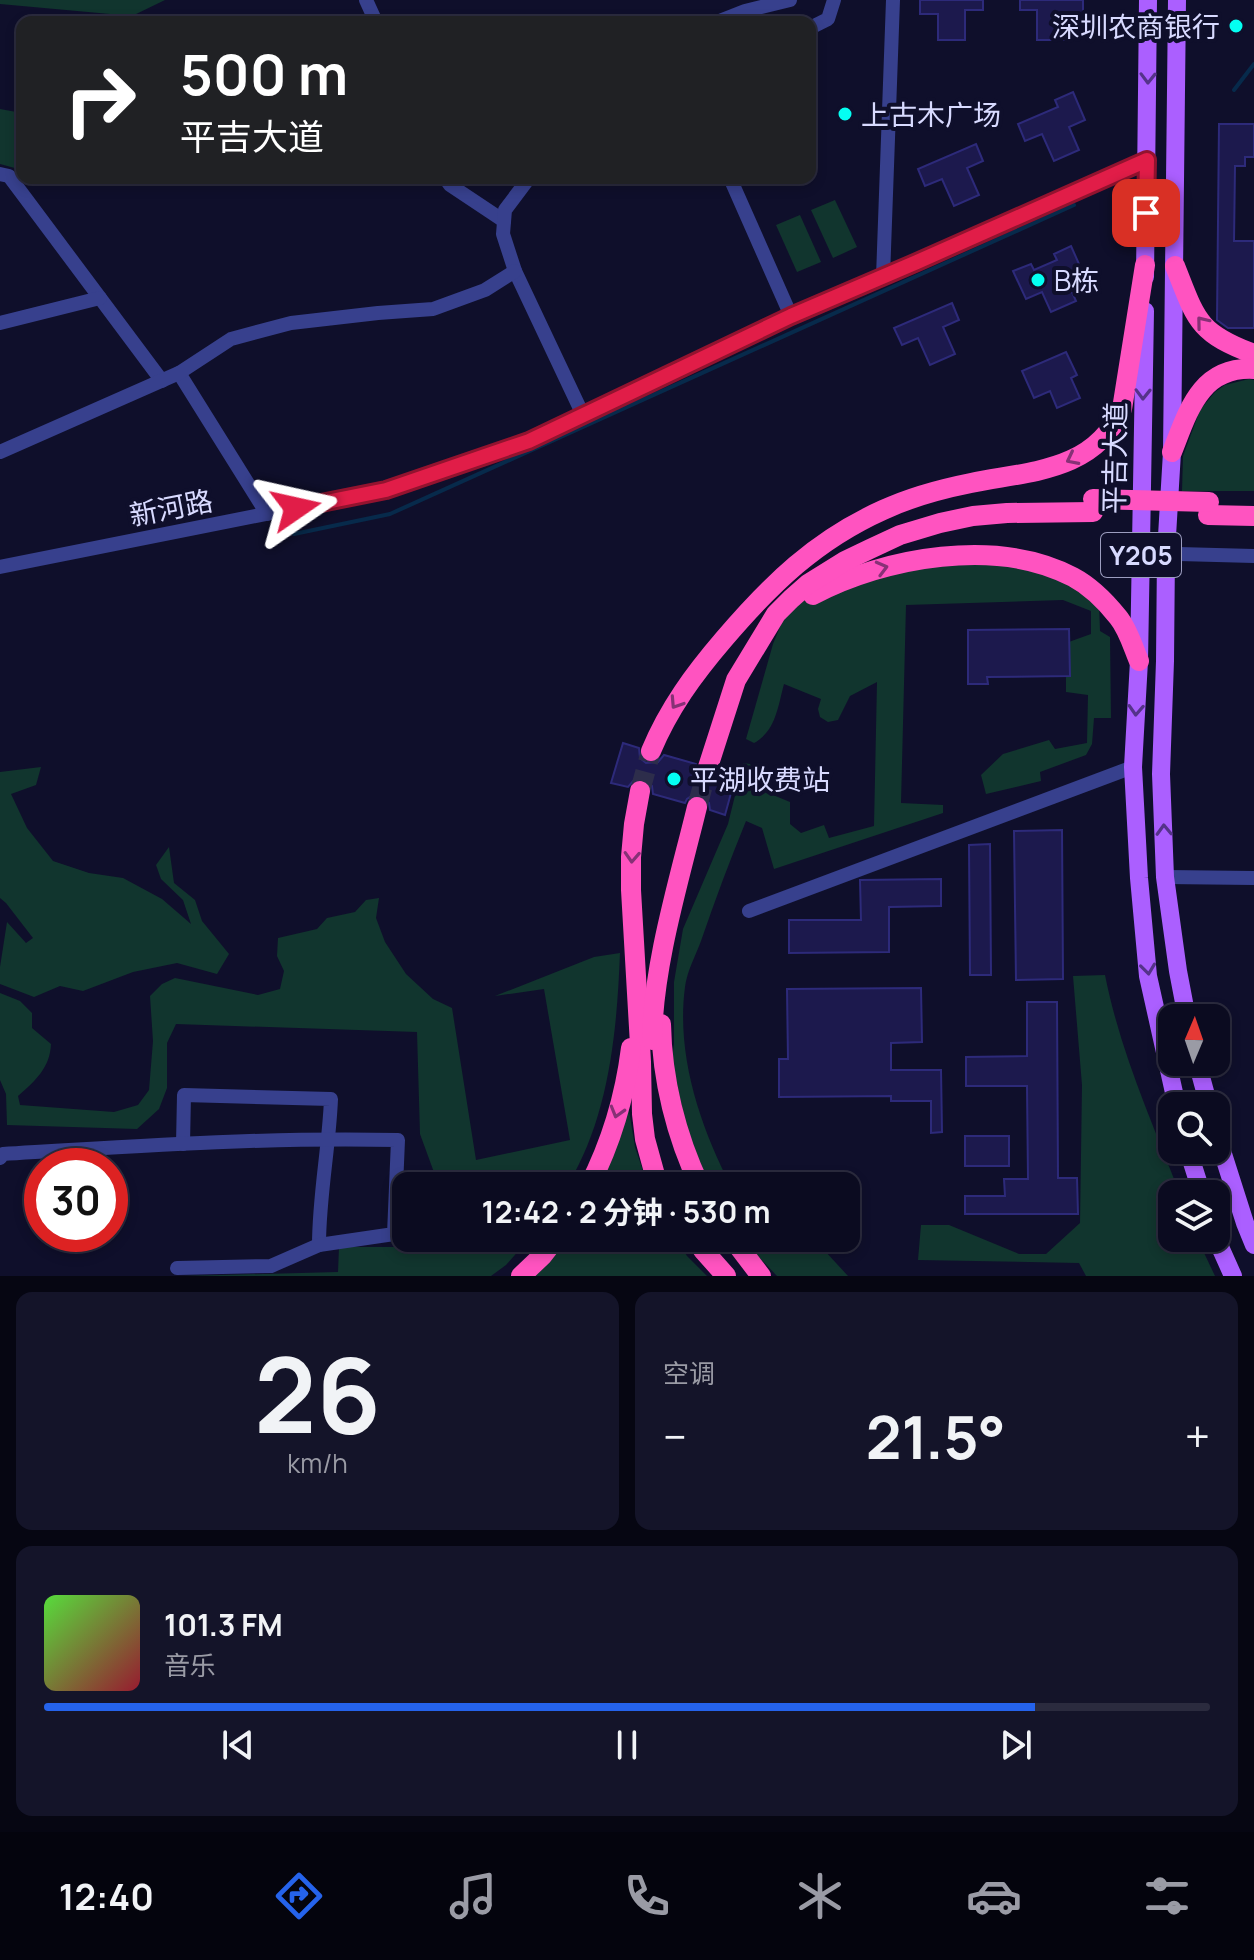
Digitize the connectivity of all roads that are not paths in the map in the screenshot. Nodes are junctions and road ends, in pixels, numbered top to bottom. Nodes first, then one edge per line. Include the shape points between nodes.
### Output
1 (790, 0) edge
2 (834, 0) edge
3 (893, 0) edge
4 (1140, 0) edge
5 (1148, 0) edge
6 (1177, 0) edge
7 (1185, 0) edge
8 (732, 16) edge
9 (816, 25) edge
10 (1149, 33) junction
11 (1177, 33) junction
12 (1147, 160) junction
13 (0, 174) edge
14 (449, 184) edge
15 (524, 184) edge
16 (733, 184) edge
17 (504, 221) junction
18 (1145, 265) junction
19 (1175, 266) junction
20 (515, 271) junction
21 (883, 277) junction
22 (100, 298) junction
23 (791, 316) junction
24 (0, 323) edge
25 (1254, 354) edge
26 (1254, 369) edge
27 (179, 373) junction
28 (162, 381) junction
29 (583, 415) junction
30 (0, 452) edge
31 (1172, 452) junction
32 (1254, 502) edge
33 (1093, 506) junction
34 (1208, 508) junction
35 (267, 514) junction
36 (1254, 516) edge
37 (1141, 553) junction
38 (1166, 553) junction
39 (1254, 556) edge
40 (0, 567) edge
41 (1139, 661) junction
42 (700, 668) junction
43 (736, 680) junction
44 (651, 751) tunnel mouth
45 (708, 767) tunnel mouth
46 (1133, 767) junction
47 (640, 791) tunnel mouth
48 (697, 807) tunnel mouth
49 (1165, 877) junction
50 (1254, 878) edge
51 (749, 911) dead end
52 (669, 923) junction
53 (633, 924) junction
54 (1184, 1004) edge
55 (1174, 1092) edge
56 (329, 1139) junction
57 (183, 1144) junction
58 (0, 1158) edge
59 (1226, 1164) edge
60 (595, 1172) edge
61 (654, 1172) edge
62 (666, 1172) edge
63 (694, 1172) edge
64 (319, 1245) junction
65 (1254, 1245) edge
66 (545, 1252) edge
67 (692, 1252) edge
68 (705, 1252) edge
69 (743, 1252) edge
70 (1222, 1252) edge
71 (177, 1268) dead end
72 (521, 1276) edge
73 (712, 1276) edge
74 (726, 1276) edge
75 (761, 1276) edge
76 (1233, 1276) edge

1 - 8 street
2 - 9 street via 828,19
3 - 21 street
4 - 10 main road
5 - 10 main road, 平吉大道 / Y205
6 - 11 main road, 平吉大道 / Y205
7 - 11 main road
10 -> 12 main road, 平吉大道 / Y205
11 - 19 main road, 平吉大道 / Y205
12 - 18 main road, 平吉大道 / Y205
12 - 21 street, 新河路
13 - 22 street via 9,176
14 - 17 street
15 - 17 street via 505,210
16 - 23 street
17 - 20 street
18 -> 37 main road, 平吉大道 / Y205
18 -> 42 highway via 1122,409 1104,437 1053,468 928,493 832,536 780,578
25 -> 19 highway via 1214,336 1196,318
19 - 31 main road, 平吉大道 / Y205
20 - 27 street via 485,290 433,309 291,323 231,339
20 - 29 street
21 - 23 street, 新河路
22 - 24 street
22 - 28 street
23 - 29 street, 新河路
26 - 31 highway via 1220,375 1198,393
27 - 28 street
27 - 35 street
28 - 30 street
29 - 35 street, 新河路 via 529,441 386,490
31 - 38 main road, 平吉大道 / Y205
32 - 34 highway
33 - 34 highway
33 - 42 highway via 971,503 895,523 801,574
33 - 43 highway via 973,516 900,535 870,549 791,599
34 - 36 highway
35 - 40 street, 新河路
37 - 38 street
37 - 41 main road, 平吉大道 / Y205
38 - 39 street
49 -> 38 main road, 平吉大道 / Y205 via 1161,774
43 -> 41 highway via 770,631 807,598 864,572 964,555 1019,560 1074,577 1120,619
41 -> 46 main road, 平吉大道 / Y205
42 -> 44 highway via 662,724
43 - 45 highway
46 - 51 street
46 -> 55 main road, 平吉大道 / Y205 via 1148,976
47 -> 53 highway via 631,857
48 - 52 highway
49 - 50 street
49 - 54 main road, 平吉大道 / Y205
52 - 62 highway via 652,1011 651,1062 652,1113
52 - 63 highway via 661,1040 674,1117
53 -> 60 highway via 634,1026 626,1082
53 - 61 highway via 642,1114
56 - 57 street
56 - 57 street via 331,1099 184,1095
56 - 64 street
56 - 64 street via 398,1140 394,1234
57 - 58 street
59 - 65 main road
64 - 71 street via 271,1266
66 - 72 highway
67 - 73 highway
68 - 74 highway
69 - 75 highway
70 - 76 main road

